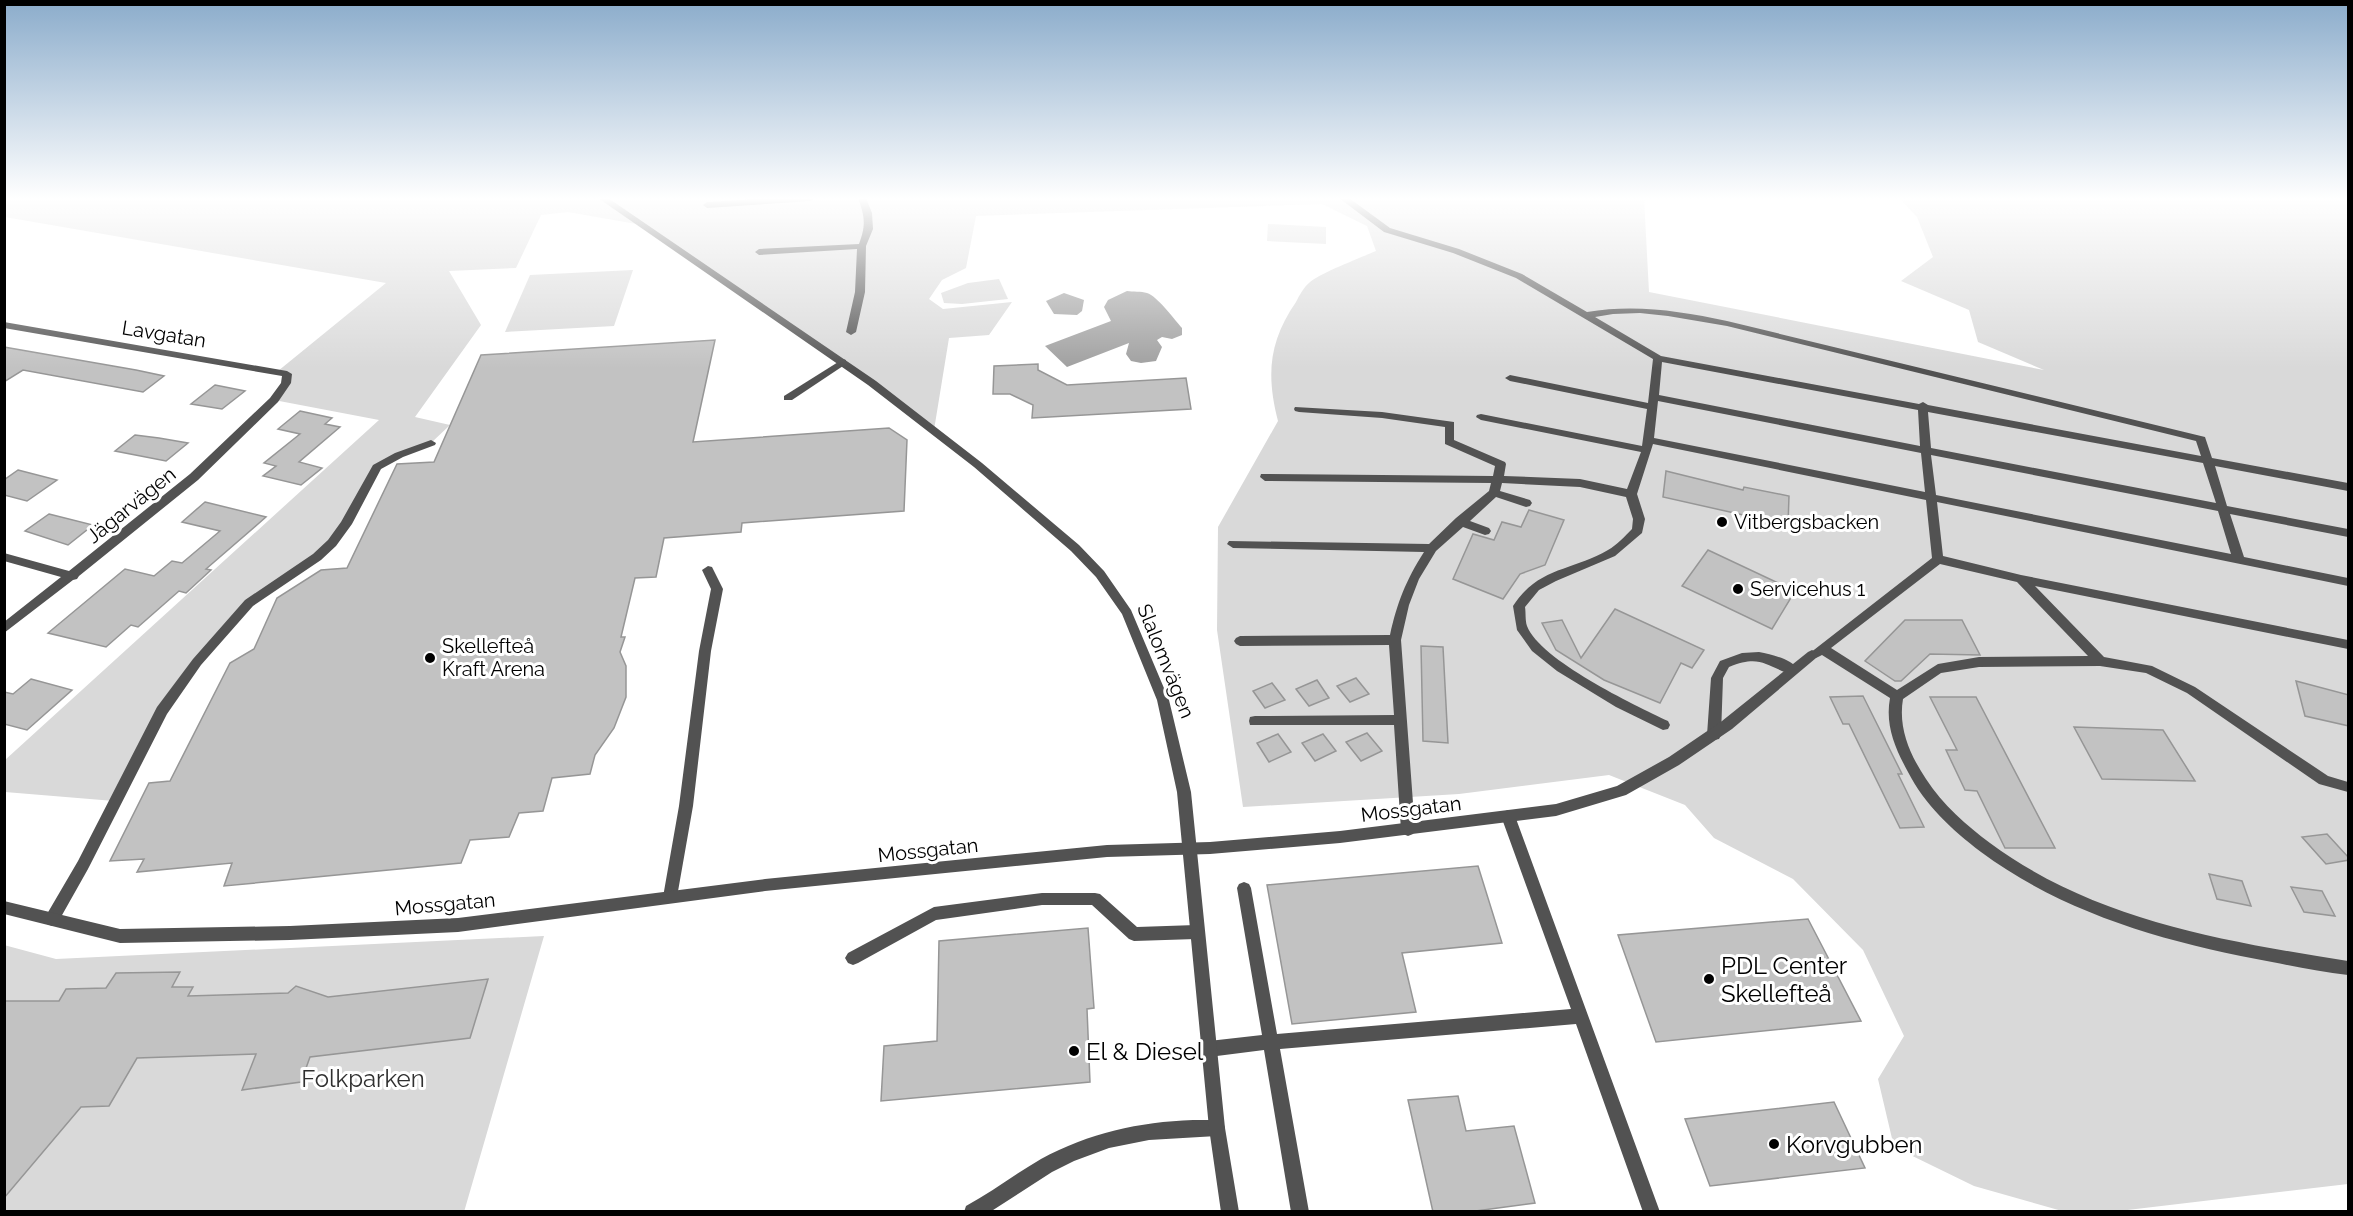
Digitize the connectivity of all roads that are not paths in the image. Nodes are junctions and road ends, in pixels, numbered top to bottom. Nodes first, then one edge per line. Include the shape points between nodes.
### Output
1 (685, 255) edge
2 (862, 255) edge
3 (1463, 255) edge
4 (1588, 315) junction
5 (4, 325) edge
6 (851, 332) dead end
7 (1658, 357) junction
8 (843, 362) junction
9 (1510, 378) dead end
10 (788, 398) dead end
11 (274, 400) joint
12 (1653, 402) junction
13 (1923, 405) junction
14 (1299, 409) dead end
15 (1481, 417) dead end
16 (431, 442) dead end
17 (1648, 445) junction
18 (1924, 450) junction
19 (2208, 461) junction
20 (1264, 477) dead end
21 (1499, 481) junction
22 (2349, 487) edge
23 (1494, 493) junction
24 (1631, 494) junction
25 (1932, 499) junction
26 (1526, 503) dead end
27 (2223, 509) junction
28 (1460, 521) junction
29 (1485, 531) dead end
30 (2349, 533) edge
31 (1233, 544) dead end
32 (1432, 548) junction
33 (4, 557) edge
34 (1938, 559) junction
35 (2239, 560) junction
36 (708, 570) dead end
37 (73, 576) junction
38 (2021, 579) junction
39 (2349, 582) edge
40 (4, 629) edge
41 (1395, 640) junction
42 (1240, 641) dead end
43 (2349, 644) edge
44 (1817, 652) junction
45 (2100, 661) junction
46 (1793, 670) junction
47 (1897, 696) junction
48 (1399, 720) junction
49 (1255, 721) dead end
50 (1662, 725) dead end
51 (1714, 735) junction
52 (2349, 787) edge
53 (1508, 816) junction
54 (1408, 830) junction
55 (1189, 849) junction
56 (1244, 888) dead end
57 (670, 897) junction
58 (4, 907) edge
59 (52, 919) junction
60 (1197, 932) junction
61 (853, 958) dead end
62 (2349, 968) edge
63 (1581, 1016) junction
64 (1271, 1042) junction
65 (1209, 1049) junction
66 (1217, 1128) junction
67 (972, 1212) edge
68 (1230, 1212) edge
69 (1300, 1212) edge
70 (1652, 1212) edge

1 - 8 street, Slalomvägen
2 - 6 street via 860,292
3 - 4 street via 1497,266
4 - 7 street
4 - 19 street via 1626,309 1696,318 1895,363 2201,439
5 - 11 street, Lavgatan via 278,370 287,374 286,383
7 - 12 street
7 - 13 street
8 - 10 street
8 - 55 street, Slalomvägen via 978,465 1100,574 1127,613 1163,700 1179,762
9 - 12 street
11 - 37 street, Jägarvägen via 194,477
12 - 17 street
12 - 18 street
13 - 18 street
13 - 19 street
14 - 21 street via 1449,424 1449,442 1501,464
15 - 17 street
16 - 59 street via 377,467 332,543 249,603 197,663 162,711
17 - 24 street
17 - 25 street
18 - 25 street
18 - 27 street
19 - 22 street
19 - 27 street
20 - 21 street
21 - 23 street
21 - 24 street via 1572,482
23 - 26 street
23 - 28 street
24 - 50 street via 1639,519 1638,530 1607,556 1533,588 1519,608 1520,625 1533,647 1566,673
25 - 34 street
25 - 35 street
27 - 30 street
27 - 35 street
28 - 29 street
28 - 32 street
31 - 32 street
32 - 41 street via 1413,579
33 - 37 street
34 - 38 street
34 - 44 street, Mossgatan
35 - 39 street
36 - 57 street via 717,589
37 - 40 street, Jägarvägen
38 - 43 street
38 - 45 street
41 - 42 street
41 - 48 street
44 - 46 street, Mossgatan
44 - 47 street
45 - 47 street via 1979,662 1938,669
45 - 52 street via 2148,669 2191,690 2324,780
46 - 51 street, Mossgatan
46 - 51 street via 1762,656 1741,656 1724,664 1717,678
47 - 62 street via 1892,714 1901,746 1919,782 1944,813 2019,872 2073,900 2126,920 2253,952
48 - 49 street
48 - 54 street
51 - 53 street, Mossgatan via 1621,791 1556,810
53 - 54 street, Mossgatan
53 - 63 street
54 - 55 street, Mossgatan
55 - 57 street, Mossgatan via 1024,858
55 - 60 street, Slalomvägen
56 - 64 street
57 - 59 street, Mossgatan via 458,925 290,933 120,936
58 - 59 street, Mossgatan
60 - 61 street via 1134,934 1095,899 1042,899 934,914
60 - 65 street, Slalomvägen
63 - 64 street
63 - 70 street
64 - 65 street
64 - 69 street
65 - 66 street, Slalomvägen
66 - 67 street via 1161,1128 1109,1137 1047,1166
66 - 68 street, Slalomvägen

